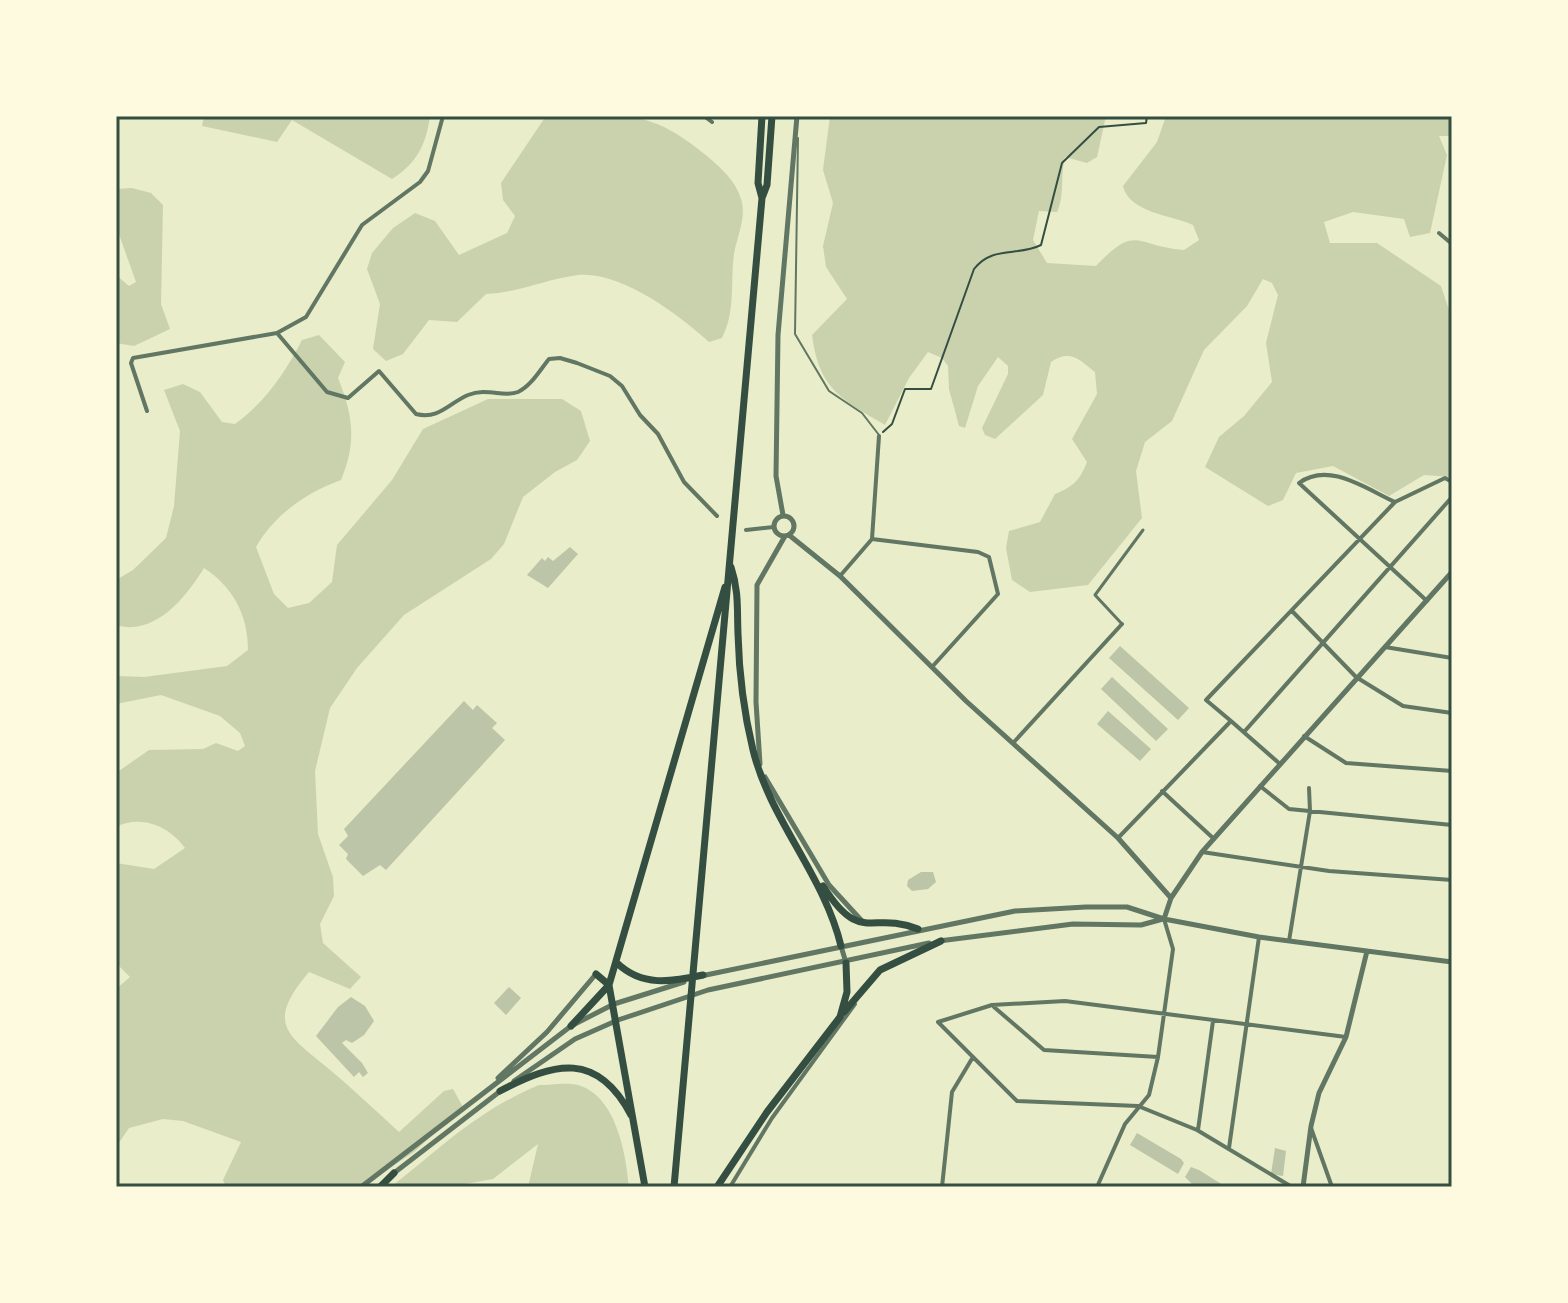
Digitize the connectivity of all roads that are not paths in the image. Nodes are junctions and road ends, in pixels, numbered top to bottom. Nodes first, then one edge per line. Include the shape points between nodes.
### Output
1 (443, 116) edge
2 (704, 116) edge
3 (762, 116) edge
4 (772, 116) edge
5 (797, 116) edge
6 (712, 122) dead end
7 (796, 130) junction
8 (762, 198) junction
9 (1439, 233) dead end
10 (1452, 244) edge
11 (277, 333) junction
12 (147, 411) dead end
13 (879, 436) joint
14 (1452, 482) edge
15 (1452, 497) edge
16 (1395, 502) junction
17 (783, 515) junction
18 (717, 516) dead end
19 (774, 527) junction
20 (746, 530) dead end
21 (1143, 530) dead end
22 (787, 535) junction
23 (872, 539) junction
24 (1360, 540) junction
25 (731, 565) junction
26 (1389, 568) junction
27 (1452, 572) edge
28 (840, 576) junction
29 (1427, 601) junction
30 (1292, 611) junction
31 (1122, 624) joint
32 (1324, 642) junction
33 (1383, 646) junction
34 (1452, 658) edge
35 (932, 667) junction
36 (1356, 677) junction
37 (1452, 713) edge
38 (1231, 721) junction
39 (1244, 732) junction
40 (1304, 736) junction
41 (1014, 742) junction
42 (1280, 764) junction
43 (1452, 771) edge
44 (763, 772) junction
45 (1260, 786) junction
46 (1309, 788) dead end
47 (767, 791) junction
48 (1162, 791) junction
49 (1310, 811) junction
50 (1452, 825) edge
51 (1118, 838) junction
52 (1214, 839) junction
53 (1202, 852) junction
54 (1301, 866) junction
55 (811, 867) junction
56 (1452, 880) edge
57 (1171, 898) junction
58 (1164, 919) junction
59 (865, 925) junction
60 (918, 929) junction
61 (1259, 937) junction
62 (941, 941) junction
63 (1289, 941) junction
64 (841, 946) junction
65 (1367, 951) junction
66 (608, 955) dead end
67 (1452, 962) edge
68 (617, 963) junction
69 (846, 963) junction
70 (596, 974) joint
71 (703, 975) junction
72 (874, 977) junction
73 (609, 985) junction
74 (614, 1004) junction
75 (992, 1005) junction
76 (1163, 1016) junction
77 (840, 1017) junction
78 (618, 1020) junction
79 (1213, 1021) junction
80 (1248, 1025) junction
81 (571, 1026) junction
82 (1346, 1037) junction
83 (973, 1057) junction
84 (1158, 1057) junction
85 (492, 1084) junction
86 (500, 1091) junction
87 (1138, 1106) junction
88 (635, 1121) junction
89 (1311, 1126) junction
90 (1197, 1130) junction
91 (1229, 1150) junction
92 (394, 1173) joint
93 (361, 1187) edge
94 (378, 1187) edge
95 (645, 1187) edge
96 (674, 1187) edge
97 (717, 1187) edge
98 (730, 1187) edge
99 (942, 1187) edge
100 (1097, 1187) edge
101 (1292, 1187) edge
102 (1303, 1187) edge
103 (1332, 1187) edge

1 - 11 street via 420,182 362,225 306,317
2 - 6 street
3 - 8 main road
4 - 8 main road
5 - 7 street
7 - 13 lane via 800,147 795,334 829,391 862,413
7 - 17 street via 778,335 776,476
8 - 25 main road
9 - 10 street
11 - 12 street via 133,358
11 - 18 street via 327,392 348,398 379,371 416,414 425,416 488,389 517,393 549,359 610,376 658,434 684,482
13 - 23 street
14 - 16 street via 1445,478
15 - 26 street
16 - 24 street
16 - 24 street via 1332,473 1299,483
17 - 19 street
17 - 22 street via 794,522
19 - 20 street
19 - 22 street via 776,533
21 - 31 street via 1095,595
22 - 28 street
22 - 44 street via 757,585 756,702
23 - 28 street
23 - 35 street via 989,557 998,594
24 - 26 street
24 - 30 street
25 - 47 main road via 739,589 743,696
25 - 68 main road
25 - 96 main road
26 - 29 street
26 - 32 street
27 - 29 street
28 - 35 street
29 - 33 street
30 - 32 street
30 - 38 street via 1206,700
31 - 41 street
32 - 36 street
32 - 39 street
33 - 34 street
33 - 36 street
35 - 41 street
36 - 37 street via 1403,706
36 - 40 street
38 - 39 street
38 - 48 street
39 - 42 street
40 - 42 street
40 - 43 street via 1346,763
41 - 51 street
42 - 45 street
44 - 47 street
44 - 59 street via 829,885
45 - 49 street via 1289,809
45 - 52 street
46 - 49 street
47 - 55 main road
48 - 51 street
48 - 52 street
49 - 50 street
49 - 54 street
51 - 57 street
52 - 53 street
53 - 54 street
53 - 57 street
54 - 56 street
54 - 63 street
55 - 59 main road via 835,905
55 - 64 main road
57 - 58 street
58 - 60 street via 1127,907 1086,907 1015,911
58 - 61 street
58 - 62 street
58 - 76 street via 1173,949
59 - 60 main road via 903,923
60 - 64 street
61 - 63 street
61 - 80 street
62 - 69 street
62 - 72 main road
63 - 65 street
64 - 69 street
64 - 71 street
65 - 67 street
65 - 82 street
66 - 68 street
68 - 71 main road via 627,973 652,981
68 - 73 main road
69 - 77 main road via 847,992
69 - 78 street via 708,990
70 - 73 main road
70 - 85 street via 547,1032
71 - 74 street
72 - 77 main road
72 - 98 street via 772,1118
73 - 74 main road
73 - 81 main road
74 - 78 main road
74 - 81 street
75 - 76 street via 1065,1001
75 - 83 street via 938,1022
75 - 84 street via 1044,1050
76 - 79 street
76 - 84 street
77 - 97 main road
78 - 86 street via 575,1039
78 - 88 main road
79 - 80 street
79 - 90 street
80 - 82 street
80 - 91 street
81 - 85 street
82 - 89 street via 1319,1093
83 - 87 street via 1017,1101
83 - 99 street via 952,1092
84 - 87 street via 1149,1095
85 - 93 street
86 - 88 main road via 535,1072 559,1067 592,1073 610,1082
86 - 92 street
87 - 90 street
87 - 100 street
88 - 95 main road
89 - 102 street
89 - 103 street
90 - 91 street
91 - 101 street
92 - 94 main road

